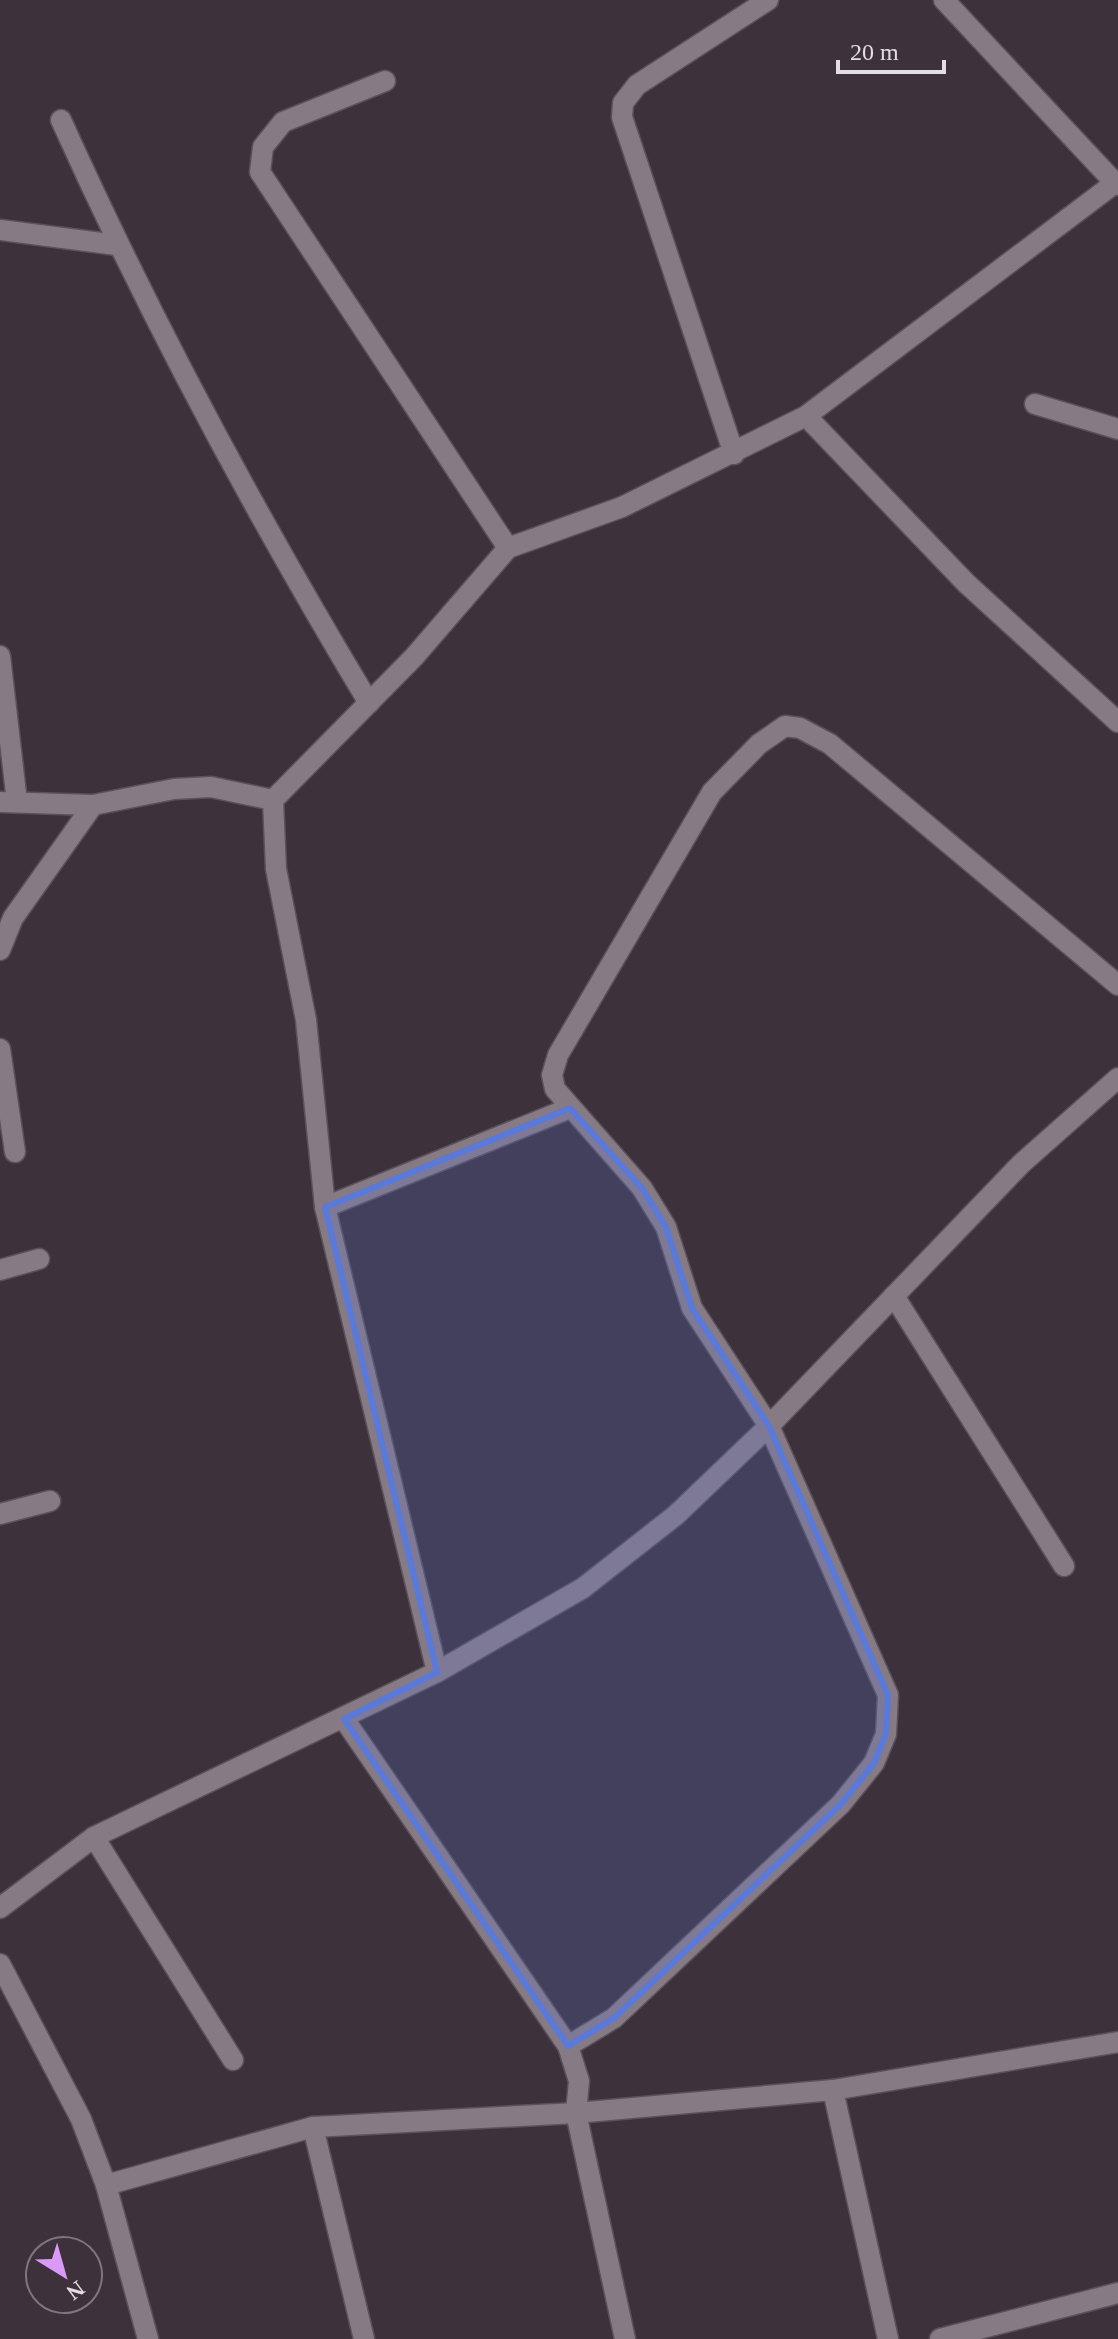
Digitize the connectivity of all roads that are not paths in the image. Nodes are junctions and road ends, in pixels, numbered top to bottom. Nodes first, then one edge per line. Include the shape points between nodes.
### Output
1 (768, 0) edge
2 (944, 0) edge
3 (385, 81) dead end
4 (61, 120) dead end
5 (1117, 184) edge
6 (0, 230) edge
7 (117, 245) junction
8 (1035, 404) dead end
9 (806, 416) junction
10 (1118, 429) edge
11 (734, 454) junction
12 (508, 548) junction
13 (0, 656) edge
14 (369, 703) junction
15 (1118, 722) edge
16 (273, 800) junction
17 (8, 802) edge
18 (93, 805) junction
19 (0, 950) edge
20 (1118, 985) edge
21 (0, 1049) edge
22 (1118, 1078) edge
23 (570, 1108) junction
24 (15, 1152) dead end
25 (325, 1207) junction
26 (39, 1259) dead end
27 (0, 1270) edge
28 (894, 1296) junction
29 (769, 1426) junction
30 (50, 1501) dead end
31 (0, 1514) edge
32 (1064, 1566) dead end
33 (437, 1672) junction
34 (344, 1719) junction
35 (94, 1837) junction
36 (0, 1908) edge
37 (0, 1964) edge
38 (1118, 2042) edge
39 (568, 2046) junction
40 (233, 2060) dead end
41 (833, 2090) junction
42 (576, 2113) junction
43 (313, 2127) junction
44 (106, 2185) junction
45 (1118, 2293) edge
46 (148, 2339) edge
47 (364, 2339) edge
48 (625, 2339) edge
49 (888, 2339) edge
50 (940, 2339) edge

1 - 11 street via 637,85 623,103 622,117
2 - 5 street
3 - 12 street via 283,122 263,147 260,172
4 - 7 street
5 - 9 street
6 - 7 street
7 - 14 street via 298,584
8 - 10 street
9 - 11 street
9 - 15 street via 966,583
11 - 12 street via 622,507
12 - 14 street
13 - 17 street
14 - 16 street
16 - 18 street via 211,787
16 - 25 street via 276,869 306,1020
17 - 18 street
18 - 19 street via 13,918
20 - 23 street via 830,744 785,726 759,744 712,792 558,1055 552,1075 555,1089
21 - 24 street
22 - 28 street via 1021,1164
23 - 25 street
23 - 29 street via 650,1201 666,1227 692,1308
25 - 33 street
26 - 27 street
28 - 29 street
28 - 32 street
29 - 33 street via 676,1515 583,1588
29 - 39 street via 888,1695 886,1734 874,1763 841,1804 614,2018
30 - 31 street
33 - 34 street
34 - 35 street
34 - 39 street
35 - 36 street
35 - 40 street
37 - 44 street via 81,2119
38 - 41 street
39 - 42 street via 579,2081
41 - 42 street
41 - 49 street
42 - 43 street
42 - 48 street
43 - 44 street
43 - 47 street
44 - 46 street
45 - 50 street

